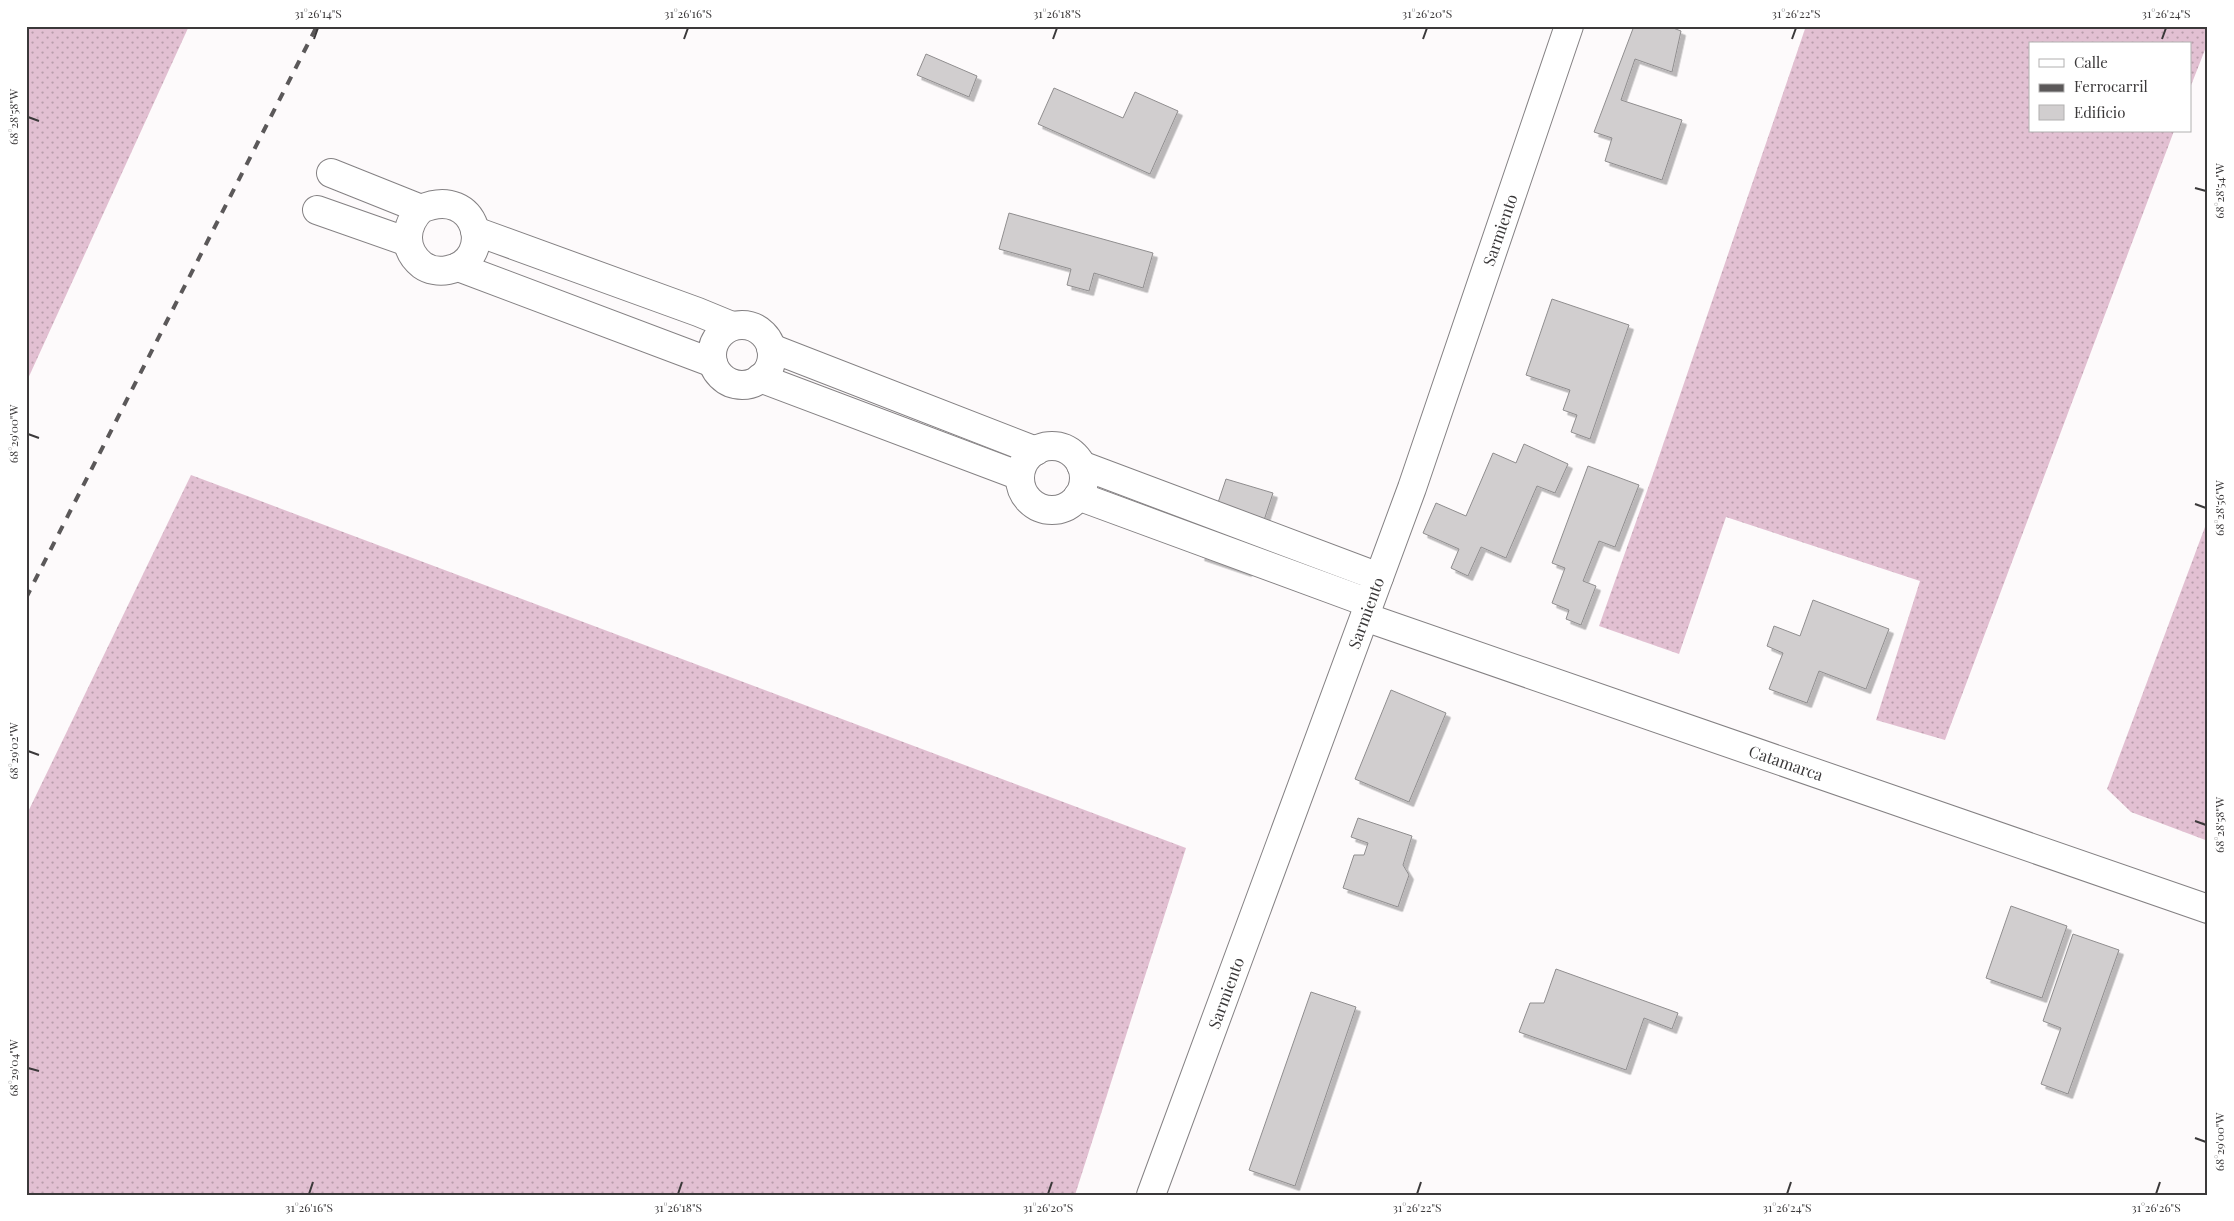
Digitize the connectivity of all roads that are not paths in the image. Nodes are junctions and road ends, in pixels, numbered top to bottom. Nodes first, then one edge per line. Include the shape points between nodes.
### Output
1 (1569, 26) edge
2 (330, 173) dead end
3 (422, 209) junction
4 (317, 210) dead end
5 (476, 231) junction
6 (408, 242) junction
7 (458, 267) junction
8 (732, 326) junction
9 (770, 348) junction
10 (713, 363) junction
11 (760, 378) junction
12 (1036, 450) junction
13 (1081, 465) junction
14 (1020, 476) junction
15 (1078, 496) junction
16 (1379, 577) junction
17 (1367, 610) junction
18 (2208, 909) edge
19 (1151, 1195) edge

1 - 16 street, Sarmiento
2 - 3 street
3 - 5 street via 438,203 455,205 465,212
3 - 6 street via 409,228
4 - 6 street
5 - 7 street via 472,254
5 - 8 street
6 - 7 street via 416,259 424,266 435,271
7 - 10 street
8 - 9 street via 752,326 761,332
8 - 10 street via 717,338 712,347
9 - 11 street via 769,368
9 - 12 street
10 - 11 street via 719,375 736,384 746,385
11 - 14 street
12 - 13 street via 1057,446 1075,456
12 - 14 street via 1025,462
13 - 15 street via 1084,476
13 - 16 street
14 - 15 street via 1025,496 1041,508 1061,508
15 - 17 street, Catamarca
16 - 17 street, Sarmiento
17 - 18 street, Catamarca
17 - 19 street, Sarmiento

